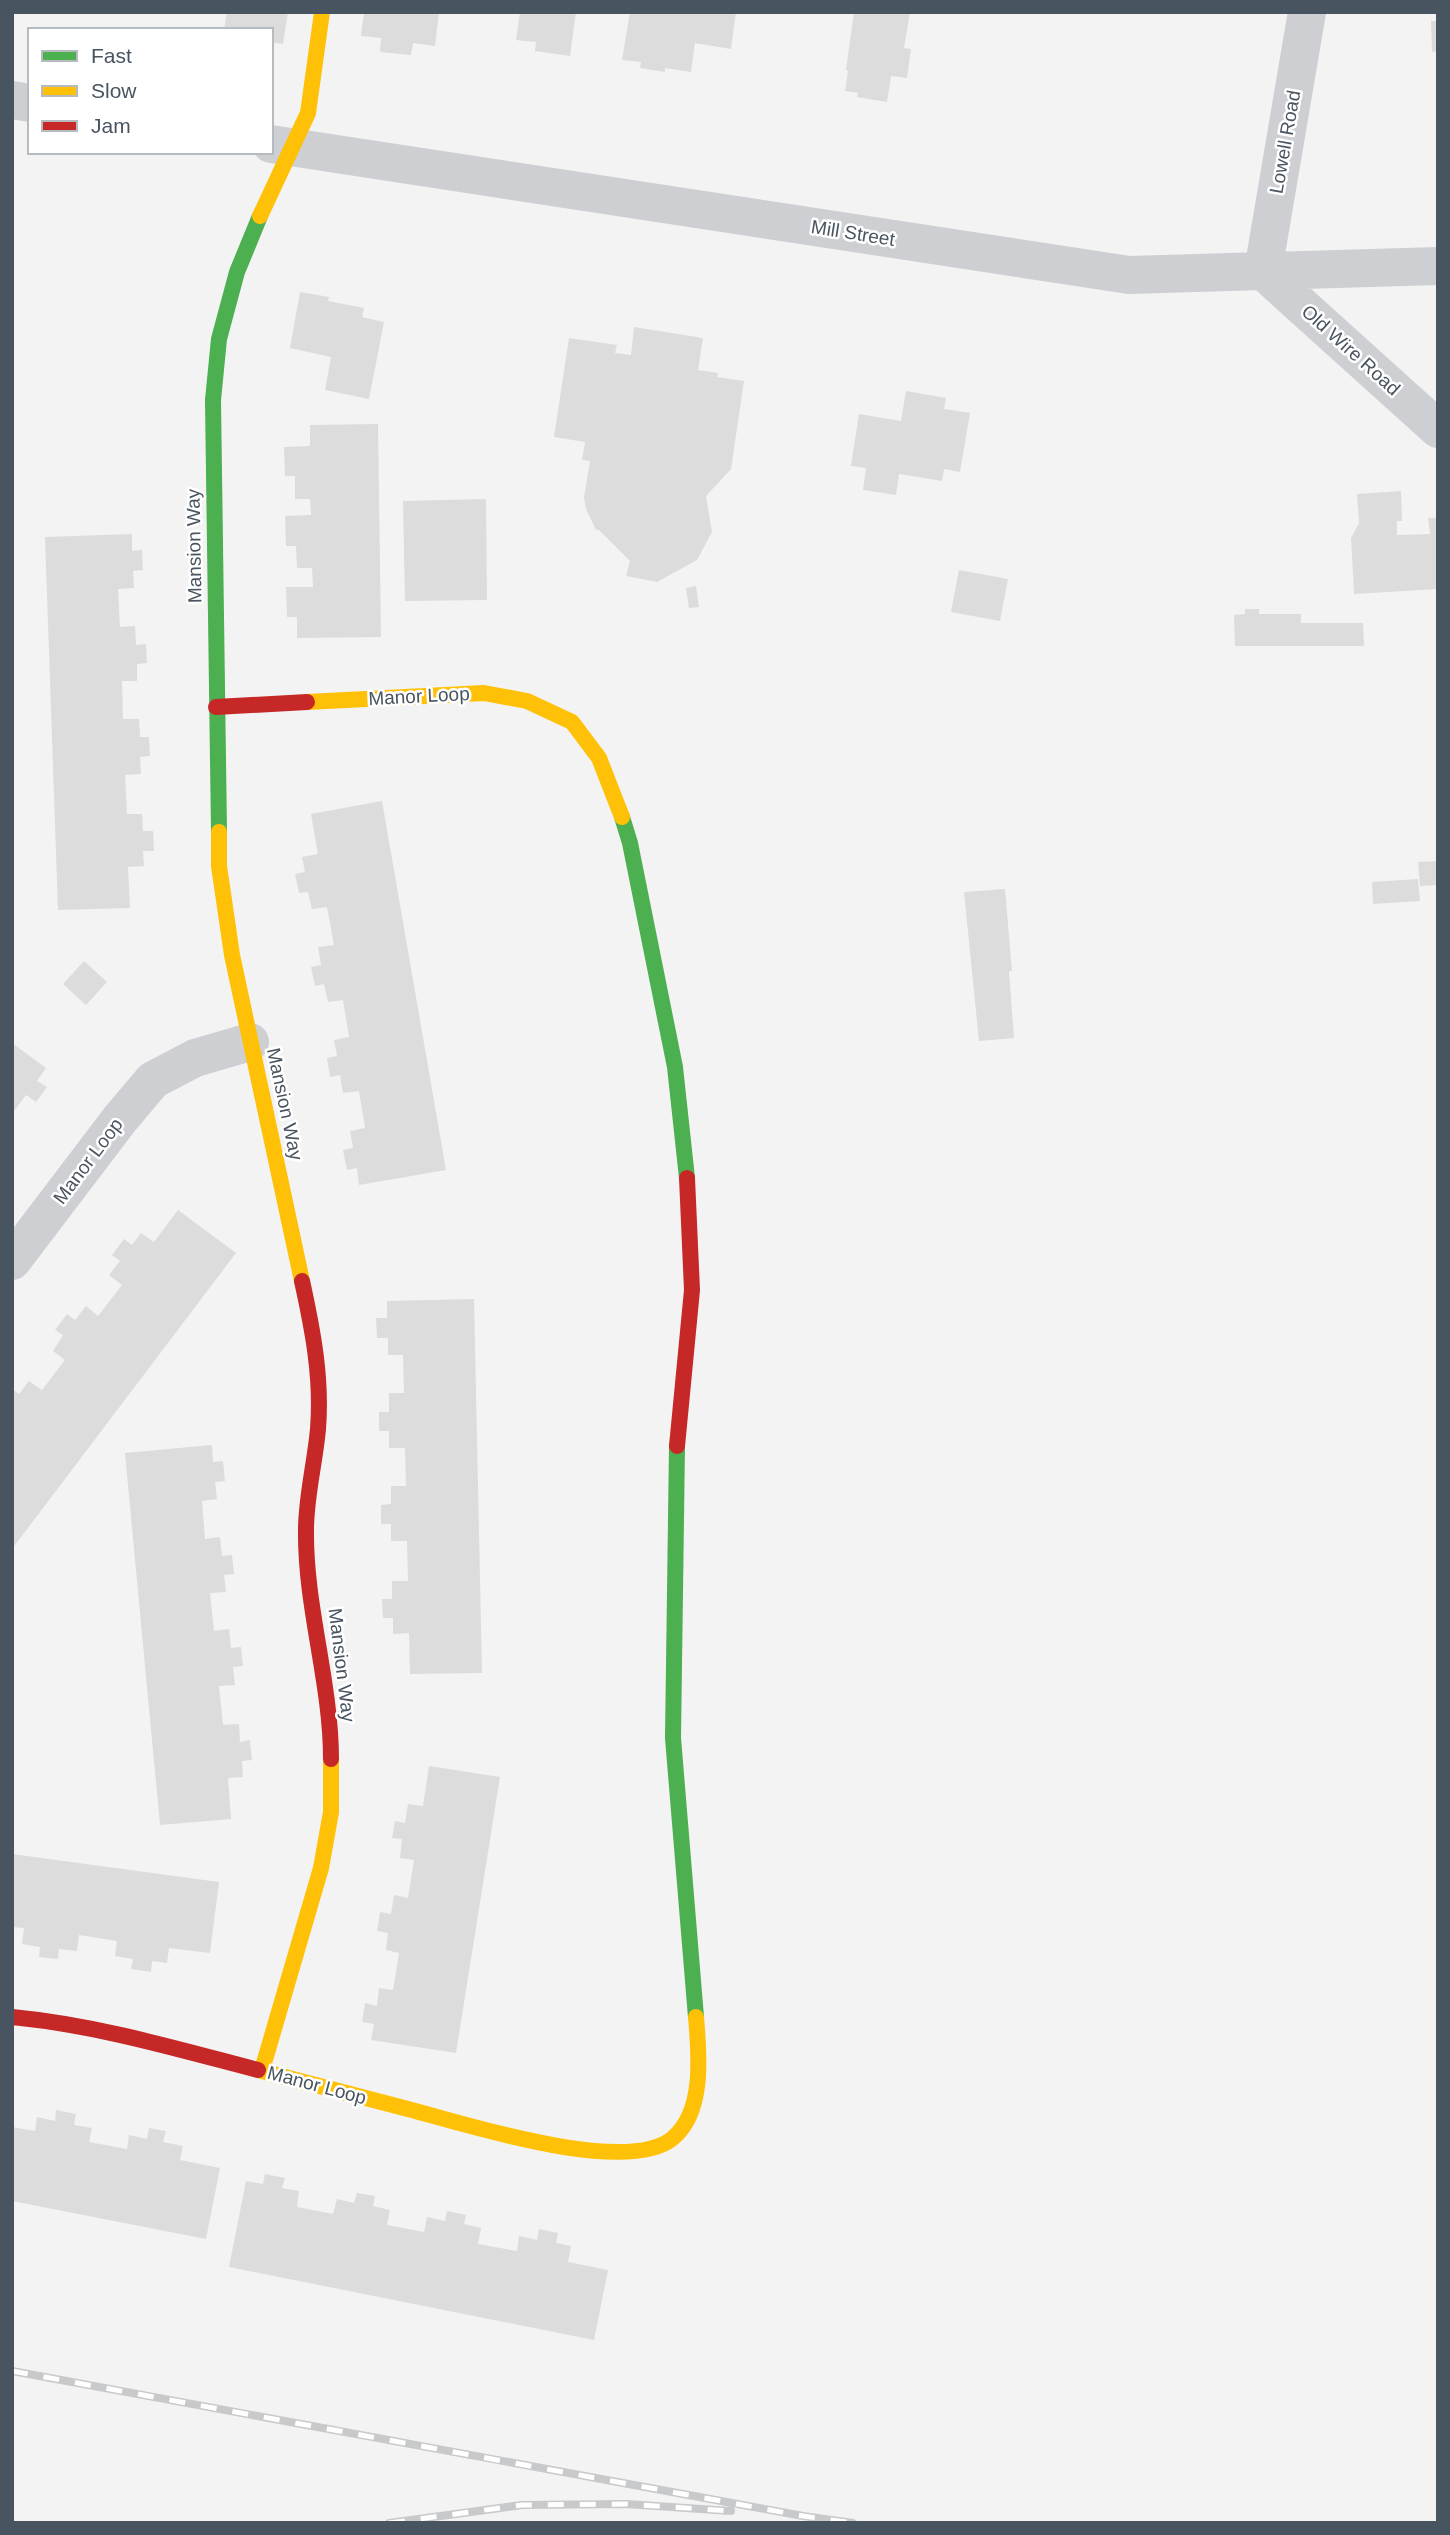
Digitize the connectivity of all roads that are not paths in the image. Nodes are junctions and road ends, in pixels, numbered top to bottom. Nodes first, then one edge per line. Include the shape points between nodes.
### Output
1 (322, 12) edge
2 (1307, 12) edge
3 (281, 146) edge
4 (1438, 266) edge
5 (1263, 271) junction
6 (1438, 429) edge
7 (216, 708) junction
8 (250, 1042) junction
9 (12, 1261) edge
10 (12, 2017) edge
11 (262, 2070) junction

1 - 3 street, Mansion Way via 308,113
2 - 5 street, Lowell Road
3 - 5 street, Mill Street via 1129,275
3 - 7 street, Mansion Way via 271,189 237,272 219,339 213,400
4 - 5 street, Mill Street
5 - 6 street, Old Wire Road
7 - 8 street, Mansion Way via 219,866
7 - 11 street, Manor Loop via 484,693 527,701 572,722 598,758 631,842 675,1067 686,1155 692,1290 677,1434 673,1738 698,2037 690,2112 671,2139 652,2148 569,2149
8 - 9 street, Manor Loop via 195,1058 153,1080
8 - 11 street, Mansion Way via 314,1336 320,1384 306,1530 331,1749 331,1812 321,1868
10 - 11 street, Manor Loop via 125,2035

